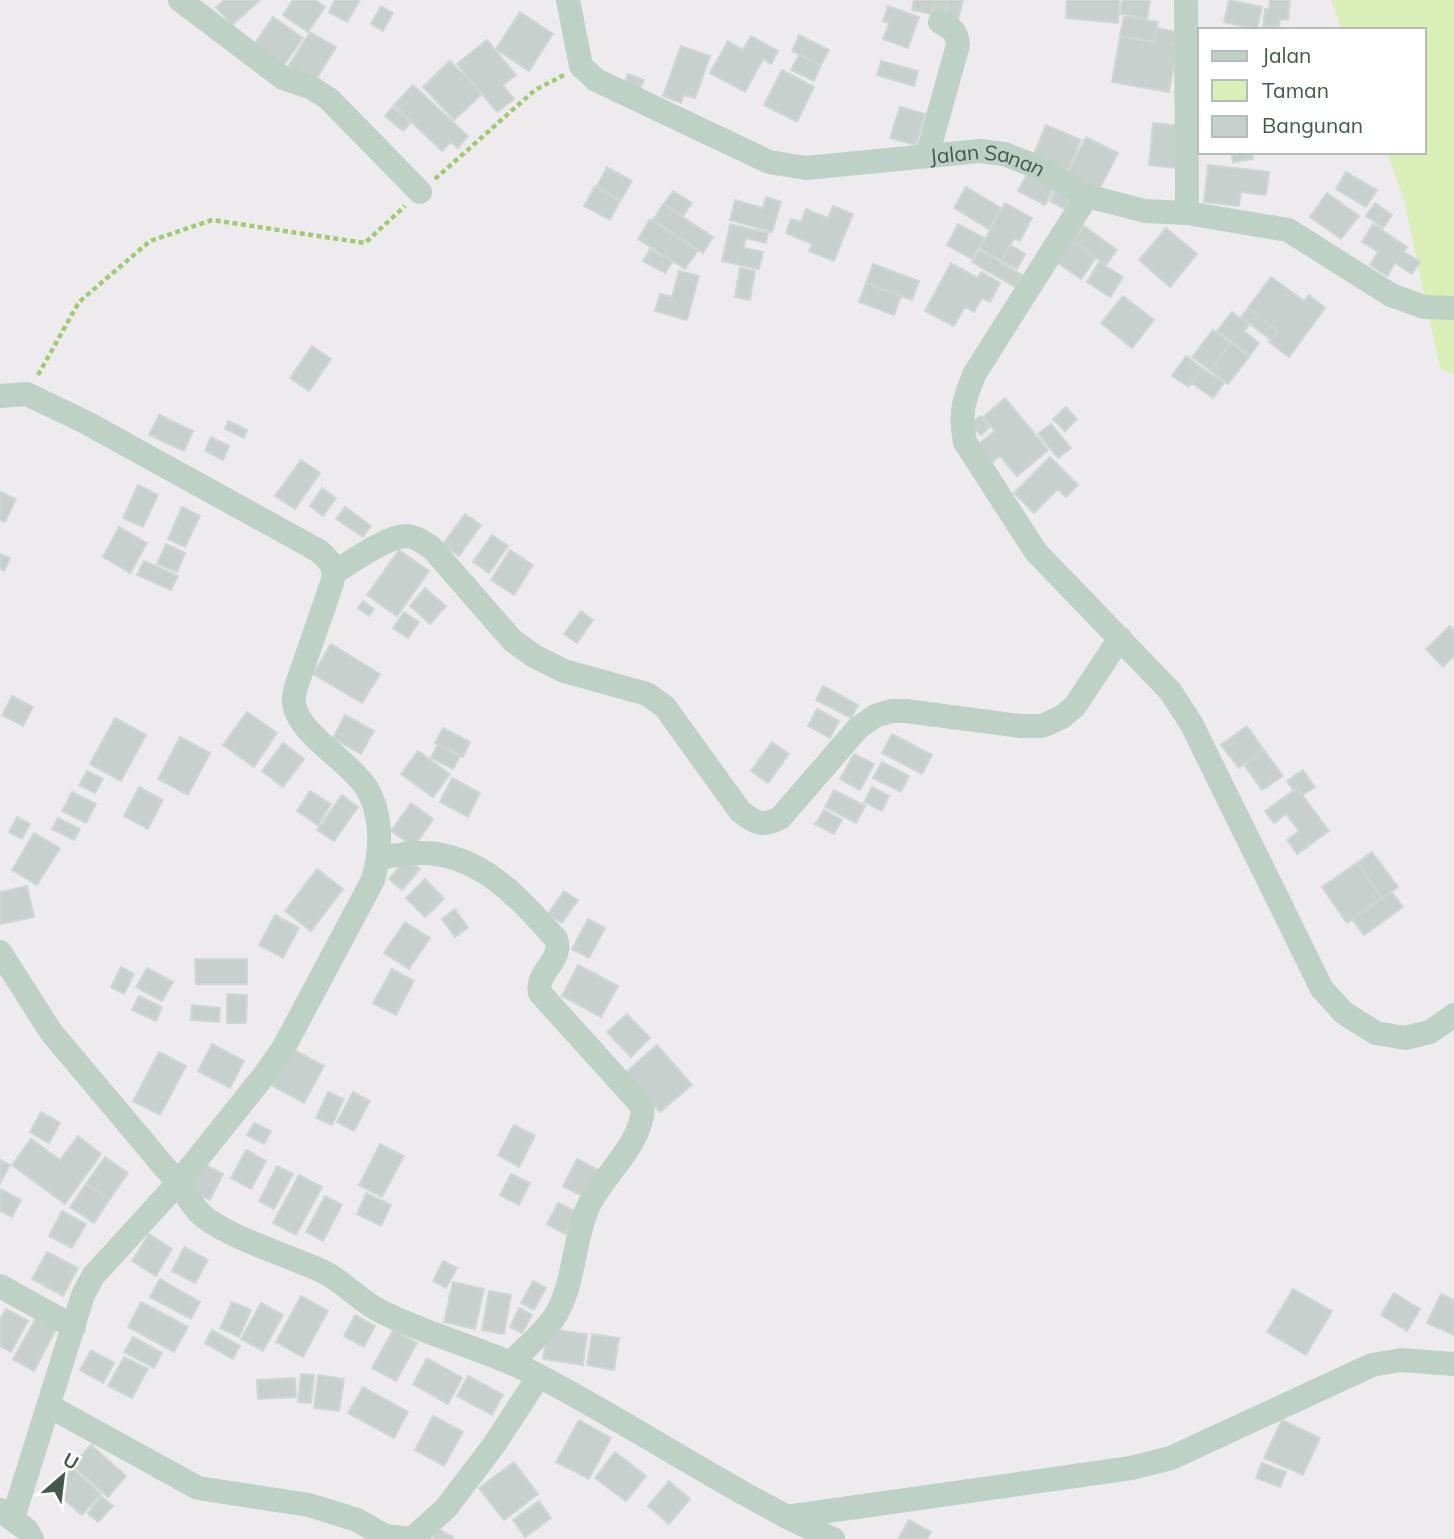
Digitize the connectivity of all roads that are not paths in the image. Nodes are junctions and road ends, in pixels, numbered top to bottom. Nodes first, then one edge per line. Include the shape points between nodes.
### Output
1 (180, 0) edge
2 (568, 0) edge
3 (1186, 0) edge
4 (940, 22) dead end
5 (927, 156) junction
6 (420, 192) road end
7 (1087, 196) junction
8 (1187, 213) junction
9 (1454, 308) edge
10 (0, 396) edge
11 (335, 572) junction
12 (1119, 638) junction
13 (379, 858) junction
14 (0, 953) edge
15 (1454, 1016) edge
16 (178, 1183) junction
17 (0, 1286) edge
18 (74, 1327) junction
19 (512, 1362) junction
20 (1454, 1364) edge
21 (539, 1376) junction
22 (48, 1406) junction
23 (6, 1514) edge
24 (785, 1517) junction
25 (32, 1539) edge
26 (833, 1539) edge

1 - 6 street via 283,78 329,99
2 - 5 street, Jalan Sanan via 581,66 596,80 769,162 806,168
3 - 8 street
4 - 5 street via 954,30 958,46
5 - 7 street, Jalan Sanan via 979,151 1004,154 1038,167
7 - 8 street, Jalan Sanan via 1145,211
7 - 12 street via 975,373 961,421 965,442 1035,552
8 - 9 street, Jalan Sanan via 1288,230 1391,295 1424,307
10 - 11 street via 27,394 145,453 318,551
11 - 12 street via 388,541 406,536 420,540 512,640 534,656 564,671 647,694 664,707 740,811 754,822 770,823 781,817 858,727 875,716 906,711 1020,726 1042,726 1062,718 1075,706
11 - 13 street via 293,702 307,728 357,775 369,793 377,815
12 - 15 street via 1170,691 1191,723 1322,989 1343,1013 1376,1033 1405,1038 1430,1032
13 - 16 street via 373,880 284,1046
13 - 19 street via 422,853 453,858 487,872 517,897 559,947 541,979 540,993 643,1107 636,1136 584,1217 564,1298 553,1319
14 - 16 street via 51,1032
16 - 18 street via 93,1276
16 - 19 street via 207,1219 232,1233 328,1274 377,1310 439,1338
17 - 18 street
18 - 22 street
19 - 21 street
20 - 24 street via 1401,1360 1372,1365 1171,1458 1131,1468
21 - 22 street via 446,1508 412,1539 385,1536 357,1520 309,1505 198,1488
21 - 24 street
22 - 23 street
23 - 25 street
24 - 26 street

